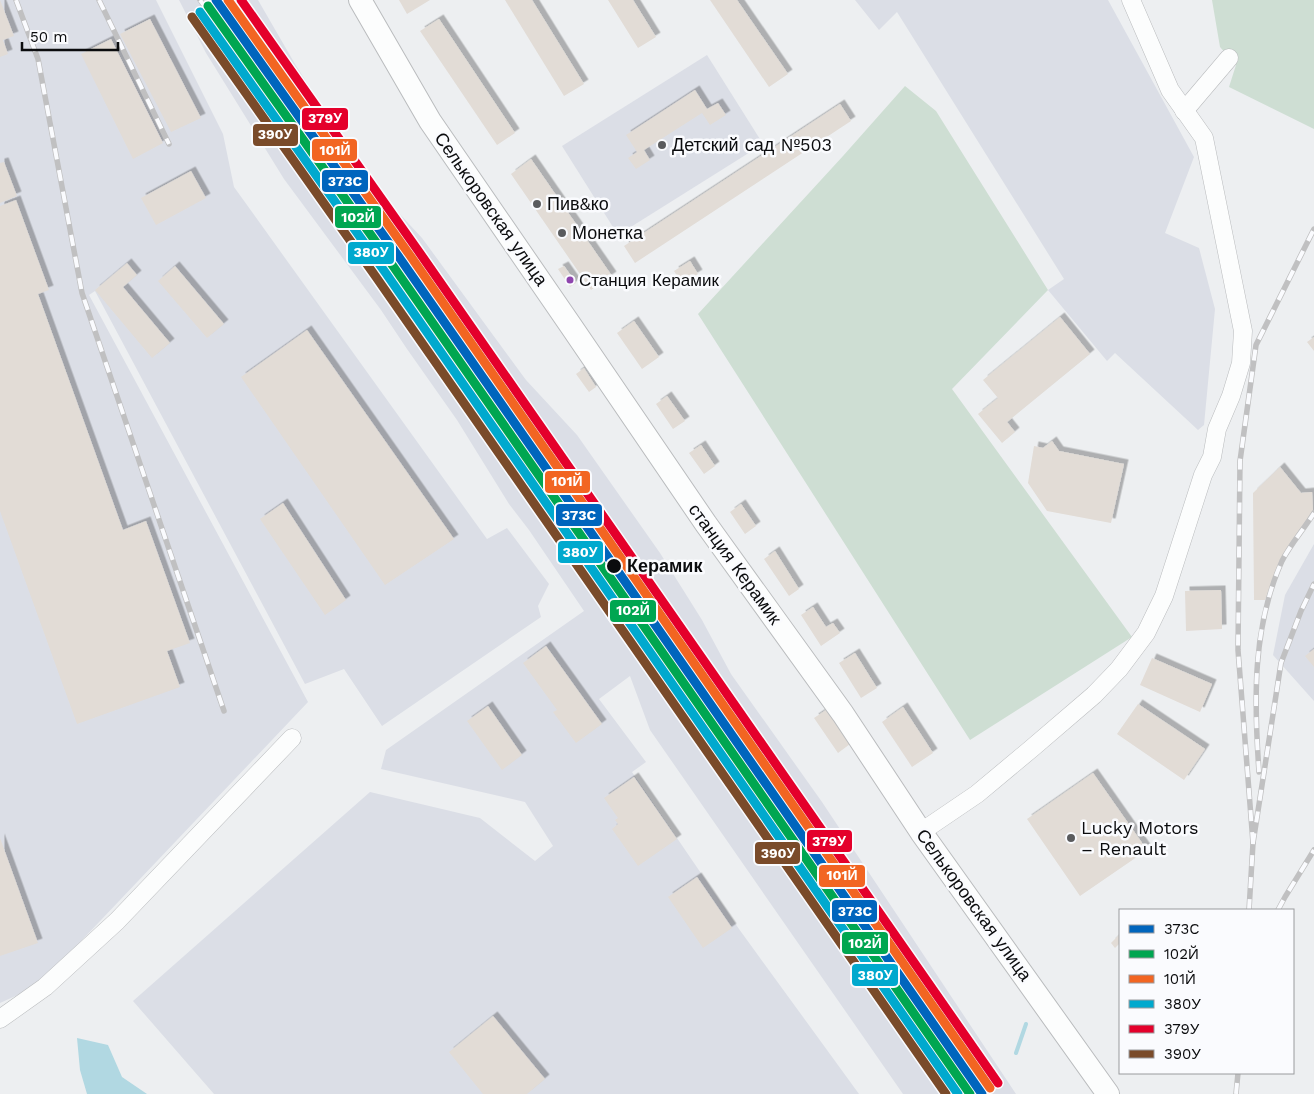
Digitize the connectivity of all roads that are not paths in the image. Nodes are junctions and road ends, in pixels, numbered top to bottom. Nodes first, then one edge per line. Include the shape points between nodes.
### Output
1 (360, 0) edge
2 (1131, 0) edge
3 (1230, 58) dead end
4 (1184, 111) junction
5 (630, 412) joint
6 (843, 714) joint
7 (292, 738) dead end
8 (921, 832) junction
9 (0, 1019) edge
10 (1108, 1094) edge

1 - 5 main road, Селькоровская улица via 430,121
2 - 4 street via 1170,90
3 - 4 street
4 - 8 street via 1204,138 1208,154 1242,331 1241,363 1164,596 1146,633 1119,669 1094,694 977,794
5 - 6 main road, станция Керамик
6 - 8 main road, Селькоровская улица
7 - 9 street via 116,921 45,987
8 - 10 main road, Селькоровская улица

